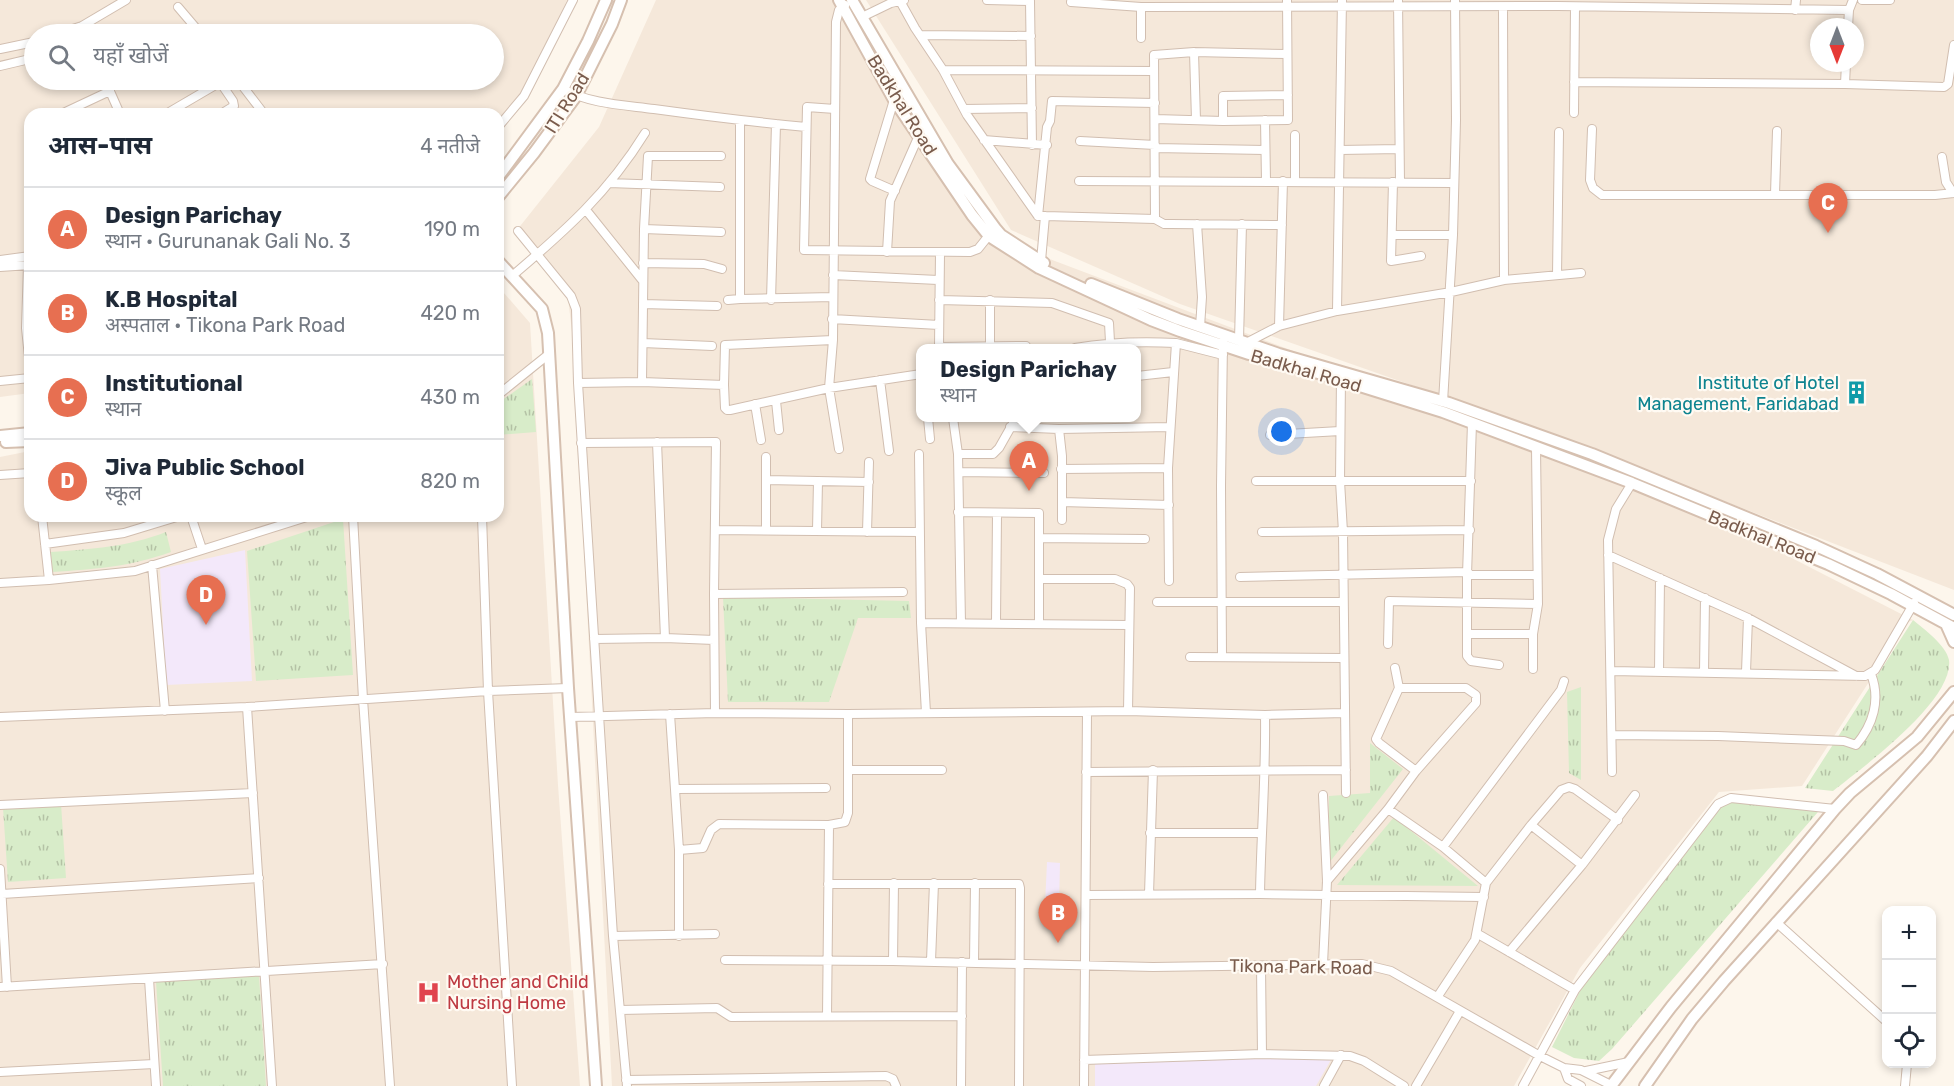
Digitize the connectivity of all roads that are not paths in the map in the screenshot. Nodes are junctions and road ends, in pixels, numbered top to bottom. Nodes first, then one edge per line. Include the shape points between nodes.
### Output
1 (126, 0) edge
2 (573, 0) edge
3 (606, 0) edge
4 (621, 0) edge
5 (902, 0) edge
6 (987, 0) edge
7 (1745, 0) edge
8 (1796, 0) edge
9 (1853, 0) edge
10 (1862, 0) edge
11 (1890, 0) edge
12 (846, 2) edge
13 (1071, 2) dead end
14 (1287, 3) edge
15 (1342, 3) edge
16 (1398, 3) edge
17 (1455, 3) edge
18 (1558, 3) edge
19 (1505, 4) edge
20 (1695, 4) edge
21 (178, 7) dead end
22 (1141, 7) junction
23 (1575, 8) junction
24 (1745, 9) junction
25 (1795, 10) junction
26 (1849, 10) junction
27 (862, 17) junction
28 (1849, 18) edge
29 (85, 24) edge
30 (192, 24) edge
31 (920, 35) junction
32 (1031, 36) junction
33 (1141, 38) dead end
34 (24, 45) edge
35 (1954, 45) edge
36 (0, 49) edge
37 (1194, 52) junction
38 (1287, 54) junction
39 (24, 60) edge
40 (0, 66) edge
41 (943, 70) junction
42 (1032, 70) junction
43 (1154, 71) junction
44 (1846, 72) edge
45 (1574, 82) junction
46 (1845, 84) junction
47 (563, 89) junction
48 (207, 90) edge
49 (227, 90) edge
50 (246, 90) edge
51 (110, 91) joint
52 (1288, 95) junction
53 (576, 96) junction
54 (894, 100) junction
55 (1155, 104) junction
56 (74, 108) edge
57 (117, 108) edge
58 (176, 108) edge
59 (231, 108) edge
60 (259, 108) edge
61 (1032, 108) junction
62 (835, 109) junction
63 (964, 109) junction
64 (1574, 113) dead end
65 (1155, 119) junction
66 (1196, 120) junction
67 (1265, 120) junction
68 (504, 121) edge
69 (740, 121) junction
70 (1223, 121) junction
71 (776, 124) junction
72 (924, 124) junction
73 (806, 127) junction
74 (1592, 129) dead end
75 (1777, 131) dead end
76 (1559, 132) dead end
77 (645, 133) dead end
78 (1295, 135) dead end
79 (919, 136) junction
80 (984, 140) junction
81 (1080, 141) dead end
82 (1032, 145) junction
83 (1047, 145) junction
84 (1155, 147) junction
85 (1399, 149) junction
86 (1265, 150) junction
87 (1340, 150) junction
88 (631, 156) junction
89 (648, 156) junction
90 (721, 156) dead end
91 (1942, 157) dead end
92 (504, 169) edge
93 (1079, 181) dead end
94 (1155, 181) junction
95 (1266, 182) junction
96 (1283, 182) junction
97 (1295, 182) junction
98 (1339, 182) junction
99 (1396, 182) junction
100 (609, 183) junction
101 (1454, 183) junction
102 (646, 186) junction
103 (720, 187) dead end
104 (504, 190) edge
105 (895, 191) junction
106 (1953, 193) edge
107 (1775, 194) junction
108 (586, 210) junction
109 (1042, 216) junction
110 (1155, 219) junction
111 (1197, 224) junction
112 (1242, 224) junction
113 (1282, 225) junction
114 (644, 229) junction
115 (518, 231) dead end
116 (721, 232) dead end
117 (992, 232) junction
118 (1392, 235) junction
119 (1453, 235) junction
120 (833, 250) junction
121 (887, 252) junction
122 (940, 253) junction
123 (538, 254) junction
124 (1421, 256) dead end
125 (24, 257) edge
126 (0, 260) edge
127 (1041, 261) junction
128 (644, 263) junction
129 (24, 265) edge
130 (0, 267) edge
131 (504, 267) edge
132 (722, 269) dead end
133 (1581, 273) dead end
134 (833, 275) junction
135 (1557, 275) junction
136 (512, 276) junction
137 (938, 280) junction
138 (1504, 280) junction
139 (643, 281) junction
140 (1450, 292) junction
141 (833, 297) junction
142 (740, 299) junction
143 (728, 300) dead end
144 (771, 300) junction
145 (939, 300) junction
146 (990, 300) junction
147 (643, 304) junction
148 (717, 306) dead end
149 (1337, 311) junction
150 (832, 319) junction
151 (939, 325) junction
152 (1279, 326) junction
153 (1200, 327) junction
154 (833, 340) junction
155 (1243, 342) junction
156 (643, 343) junction
157 (1176, 343) junction
158 (939, 344) edge
159 (990, 344) edge
160 (1106, 344) edge
161 (1115, 344) edge
162 (1223, 345) junction
163 (712, 346) dead end
164 (549, 354) junction
165 (1173, 372) junction
166 (916, 375) edge
167 (1141, 376) edge
168 (1341, 376) junction
169 (24, 379) edge
170 (880, 380) junction
171 (0, 381) edge
172 (578, 382) junction
173 (642, 382) junction
174 (724, 385) junction
175 (504, 387) edge
176 (829, 388) junction
177 (776, 401) junction
178 (1443, 402) junction
179 (755, 404) junction
180 (928, 422) edge
181 (954, 422) edge
182 (1013, 422) edge
183 (1472, 423) junction
184 (1010, 427) junction
185 (1170, 427) junction
186 (1059, 429) junction
187 (780, 430) dead end
188 (1340, 431) junction
189 (24, 433) edge
190 (0, 435) edge
191 (1270, 435) dead end
192 (930, 439) dead end
193 (761, 440) dead end
194 (24, 441) edge
195 (0, 442) edge
196 (581, 442) junction
197 (657, 442) junction
198 (1536, 448) junction
199 (839, 449) dead end
200 (889, 451) dead end
201 (919, 454) dead end
202 (958, 454) junction
203 (766, 457) dead end
204 (869, 462) dead end
205 (1168, 468) junction
206 (1061, 469) junction
207 (959, 472) junction
208 (1044, 473) dead end
209 (24, 474) edge
210 (0, 476) edge
211 (766, 480) junction
212 (818, 481) junction
213 (1256, 481) dead end
214 (1340, 481) junction
215 (1471, 481) junction
216 (869, 482) junction
217 (1632, 483) junction
218 (1062, 502) junction
219 (1169, 505) junction
220 (958, 512) junction
221 (997, 514) junction
222 (1062, 520) dead end
223 (43, 522) edge
224 (160, 522) edge
225 (193, 522) edge
226 (283, 522) edge
227 (293, 522) edge
228 (353, 522) edge
229 (482, 522) edge
230 (284, 525) junction
231 (766, 529) junction
232 (715, 530) junction
233 (1470, 530) junction
234 (817, 531) junction
235 (867, 532) junction
236 (920, 532) junction
237 (1262, 532) dead end
238 (1343, 532) junction
239 (1039, 538) junction
240 (1145, 539) dead end
241 (45, 544) junction
242 (202, 549) junction
243 (1608, 555) junction
244 (152, 566) junction
245 (1467, 573) junction
246 (1344, 574) junction
247 (1538, 576) junction
248 (1240, 577) dead end
249 (1660, 578) junction
250 (1039, 579) junction
251 (49, 580) junction
252 (1169, 581) dead end
253 (0, 583) edge
254 (903, 592) dead end
255 (714, 594) junction
256 (1918, 596) junction
257 (1705, 598) junction
258 (1156, 602) dead end
259 (1343, 602) junction
260 (1467, 602) junction
261 (1222, 603) junction
262 (1538, 604) junction
263 (1912, 606) junction
264 (1940, 608) junction
265 (1954, 610) edge
266 (1954, 615) edge
267 (1748, 618) junction
268 (996, 622) junction
269 (921, 623) junction
270 (961, 623) junction
271 (1040, 624) junction
272 (1129, 624) junction
273 (1950, 626) edge
274 (1468, 634) junction
275 (1533, 634) junction
276 (665, 638) junction
277 (594, 639) junction
278 (714, 640) junction
279 (1954, 642) edge
280 (1388, 644) dead end
281 (1190, 657) dead end
282 (1222, 657) junction
283 (1343, 658) junction
284 (1499, 665) dead end
285 (1395, 668) dead end
286 (1533, 669) dead end
287 (1612, 670) junction
288 (1659, 672) junction
289 (1704, 672) junction
290 (1746, 672) junction
291 (1871, 674) junction
292 (1858, 677) junction
293 (1563, 681) dead end
294 (568, 688) junction
295 (1399, 688) junction
296 (488, 691) junction
297 (1954, 692) edge
298 (363, 699) junction
299 (247, 707) junction
300 (165, 711) junction
301 (1128, 711) junction
302 (1087, 712) junction
303 (716, 713) junction
304 (926, 713) junction
305 (1344, 713) junction
306 (670, 714) junction
307 (848, 714) junction
308 (599, 715) junction
309 (1265, 715) junction
310 (0, 717) edge
311 (571, 717) junction
312 (1954, 720) edge
313 (1612, 735) junction
314 (1266, 769) junction
315 (848, 770) junction
316 (942, 770) dead end
317 (1153, 770) junction
318 (1346, 770) junction
319 (1416, 771) junction
320 (1086, 772) junction
321 (1612, 772) dead end
322 (826, 788) dead end
323 (676, 789) junction
324 (253, 793) junction
325 (1346, 793) dead end
326 (1323, 795) dead end
327 (1635, 795) dead end
328 (0, 805) edge
329 (1835, 808) junction
330 (1388, 809) junction
331 (1618, 820) junction
332 (829, 825) junction
333 (1531, 825) junction
334 (1150, 833) junction
335 (1261, 833) junction
336 (1443, 847) junction
337 (679, 850) junction
338 (1582, 865) junction
339 (0, 869) edge
340 (259, 878) junction
341 (1327, 881) junction
342 (894, 883) junction
343 (934, 883) junction
344 (975, 883) junction
345 (828, 884) junction
346 (1486, 884) junction
347 (2, 894) junction
348 (1149, 894) junction
349 (1260, 894) junction
350 (1086, 895) junction
351 (1326, 896) junction
352 (1484, 897) junction
353 (1776, 922) junction
354 (715, 934) dead end
355 (1478, 934) junction
356 (614, 936) junction
357 (680, 936) junction
358 (1509, 952) junction
359 (725, 960) dead end
360 (828, 960) junction
361 (893, 961) junction
362 (931, 961) junction
363 (962, 962) junction
364 (974, 962) junction
365 (1019, 963) junction
366 (382, 964) junction
367 (1085, 964) junction
368 (1323, 964) junction
369 (1261, 966) junction
370 (265, 971) junction
371 (149, 979) junction
372 (4, 987) edge
373 (1575, 990) junction
374 (1438, 996) junction
375 (620, 1010) junction
376 (1460, 1011) junction
377 (827, 1016) junction
378 (962, 1016) junction
379 (1882, 1017) edge
380 (1262, 1054) junction
381 (1341, 1055) junction
382 (1540, 1056) junction
383 (1084, 1060) junction
384 (1629, 1062) junction
385 (154, 1064) junction
386 (1564, 1068) junction
387 (1907, 1068) edge
388 (0, 1072) edge
389 (1584, 1072) junction
390 (717, 1082) edge
391 (818, 1082) edge
392 (626, 1083) edge
393 (156, 1086) edge
394 (272, 1086) edge
395 (390, 1086) edge
396 (513, 1086) edge
397 (596, 1086) edge
398 (896, 1086) edge
399 (961, 1086) edge
400 (1019, 1086) edge
401 (1084, 1086) edge
402 (1324, 1086) edge
403 (1404, 1086) edge
404 (1416, 1086) edge
405 (1523, 1086) edge
406 (1579, 1086) edge
407 (1612, 1086) edge
408 (1645, 1086) edge
409 (1905, 1086) edge

1 - 29 street
2 - 68 street via 524,96
3 - 47 street, ITI Road
4 - 53 street, ITI Road
5 - 27 street
5 - 31 street
6 - 32 street via 1030,1
7 - 24 street
8 - 25 street
9 - 26 street
10 - 11 street
12 - 27 street, Badkhal Road
12 - 54 street, Badkhal Road
12 - 62 street via 836,16
13 - 22 street
14 - 15 street
14 - 22 street
14 - 38 street
15 - 16 street
15 - 87 street
16 - 17 street
16 - 85 street
17 - 19 street
17 - 101 street
18 - 19 street
18 - 23 street
19 - 138 street
20 - 23 street
20 - 24 street
21 - 30 street
22 - 33 street
23 - 45 street
24 - 25 street
25 - 26 street
26 - 28 street
27 - 72 street, Badkhal Road
31 - 32 street
31 - 41 street
32 - 42 street
34 - 36 street
35 - 46 street via 1948,84 1944,87
37 - 38 street
37 - 43 street via 1154,56
37 - 66 street
38 - 52 street
39 - 40 street
41 - 42 street
41 - 63 street
42 - 43 street
42 - 61 street
43 - 55 street
44 - 46 street
45 - 46 street
45 - 64 street
47 - 53 street
47 - 92 street, ITI Road
48 - 58 street
49 - 59 street via 233,101
50 - 60 street
51 - 56 street
51 - 57 street
52 - 67 street via 1288,120
52 - 70 street via 1223,96
53 - 69 street
53 - 104 street, ITI Road
54 - 79 street, Badkhal Road
54 - 105 street via 870,178
55 - 65 street
55 - 83 street via 1052,101
61 - 63 street
61 - 82 street
62 - 73 street via 807,107
62 - 120 street
63 - 80 street
65 - 66 street
65 - 84 street
66 - 70 street
67 - 70 street
67 - 86 street
69 - 71 street
69 - 142 street
71 - 73 street
71 - 144 street
72 - 79 street
72 - 117 street, Badkhal Road
73 - 120 street via 804,250
74 - 107 street via 1590,180 1602,195
75 - 107 street
76 - 135 street
77 - 88 street
78 - 97 street
79 - 105 street
79 - 117 street, Badkhal Road via 972,215
80 - 82 street
80 - 109 street
81 - 84 street
82 - 83 street
83 - 109 street
84 - 86 street
84 - 94 street
85 - 87 street
85 - 99 street
86 - 95 street
87 - 98 street
88 - 89 street
88 - 100 street
89 - 90 street
89 - 102 street
91 - 106 street via 1946,182
93 - 94 street
94 - 95 street
94 - 110 street
95 - 96 street
96 - 97 street
96 - 113 street
97 - 98 street
98 - 99 street
98 - 149 street
99 - 101 street
99 - 118 street
100 - 102 street
100 - 108 street
101 - 119 street
102 - 103 street
102 - 114 street
105 - 121 street via 890,201
106 - 107 street
108 - 123 street
108 - 139 street
109 - 110 street
109 - 127 street
110 - 111 street via 1164,224
111 - 112 street
111 - 153 street
112 - 113 street
112 - 155 street
113 - 152 street
114 - 116 street
114 - 128 street
115 - 123 street
117 - 122 street via 978,249
117 - 127 street, Badkhal Road
117 - 162 street, Badkhal Road via 1039,268 1151,320
118 - 119 street
118 - 124 street via 1391,261
119 - 140 street
120 - 121 street
120 - 134 street
121 - 122 street
122 - 137 street
123 - 136 street
123 - 172 street via 571,296 576,309
125 - 126 street
127 - 153 street, Badkhal Road
128 - 132 street via 704,264
128 - 139 street
129 - 130 street
131 - 136 street
133 - 135 street
134 - 137 street
134 - 141 street
135 - 138 street
136 - 164 street via 542,309
137 - 145 street
138 - 140 street
139 - 147 street
140 - 149 street
140 - 178 street
141 - 144 street
141 - 150 street
142 - 143 street
142 - 144 street
145 - 146 street
145 - 151 street
146 - 159 street
146 - 160 street via 1052,303 1109,323
147 - 148 street
147 - 156 street
149 - 152 street
150 - 151 street
150 - 154 street
151 - 158 street
152 - 155 street
153 - 162 street, Badkhal Road
154 - 174 street via 725,345
154 - 176 street
155 - 162 street, Badkhal Road
155 - 168 street, Badkhal Road
156 - 163 street
156 - 173 street
157 - 161 street
157 - 162 street
157 - 165 street
162 - 168 street, Badkhal Road
162 - 261 street
164 - 175 street
164 - 294 street
165 - 167 street
165 - 185 street
166 - 170 street
168 - 178 street, Badkhal Road
168 - 183 street, Badkhal Road
168 - 188 street
169 - 171 street
170 - 176 street
170 - 200 street
172 - 173 street
172 - 196 street
173 - 174 street
174 - 179 street via 727,410
176 - 177 street
176 - 199 street
177 - 179 street
177 - 187 street
178 - 256 street, Badkhal Road via 1592,454 1816,546
179 - 193 street
180 - 192 street
181 - 202 street
182 - 184 street
183 - 198 street, Badkhal Road
183 - 215 street
184 - 186 street
184 - 202 street via 993,454
185 - 186 street
185 - 205 street
186 - 206 street
188 - 191 street
188 - 214 street
189 - 190 street
194 - 195 street
196 - 197 street
196 - 277 street
197 - 232 street via 716,442
197 - 276 street
198 - 217 street, Badkhal Road
198 - 247 street
201 - 236 street
202 - 207 street
203 - 211 street
204 - 216 street
205 - 206 street
205 - 219 street
206 - 218 street
207 - 208 street
207 - 220 street
209 - 210 street
211 - 212 street
211 - 231 street
212 - 216 street
212 - 234 street
213 - 214 street
214 - 215 street
214 - 238 street
215 - 233 street
216 - 235 street
217 - 243 street via 1616,509
217 - 263 street, Badkhal Road via 1811,557
218 - 219 street
218 - 222 street
219 - 252 street
220 - 221 street
220 - 270 street
221 - 239 street via 1039,513
221 - 268 street
223 - 241 street
224 - 241 street via 124,533
225 - 242 street
226 - 230 street
227 - 230 street
228 - 298 street
229 - 296 street
230 - 242 street
231 - 232 street
231 - 234 street
232 - 255 street
233 - 238 street
233 - 245 street
234 - 235 street
235 - 236 street
236 - 269 street
237 - 238 street
238 - 246 street
239 - 240 street
239 - 250 street
241 - 251 street
242 - 244 street
243 - 249 street
243 - 287 street
244 - 251 street
244 - 300 street
245 - 246 street
245 - 247 street
245 - 260 street
246 - 248 street
246 - 259 street
247 - 262 street
249 - 257 street
249 - 288 street
250 - 271 street
250 - 272 street via 1115,579 1127,584
251 - 253 street
254 - 255 street
255 - 278 street
256 - 263 street
256 - 264 street, Badkhal Road
257 - 267 street
257 - 289 street
258 - 261 street
259 - 261 street
259 - 283 street
260 - 262 street
260 - 274 street
260 - 280 street via 1389,601
261 - 282 street
262 - 275 street
263 - 273 street, Badkhal Road
263 - 291 street
264 - 265 street
264 - 266 street, Badkhal Road
267 - 290 street
267 - 292 street
268 - 270 street
268 - 271 street
269 - 270 street
269 - 304 street
271 - 272 street
272 - 301 street
273 - 279 street
274 - 275 street
274 - 284 street via 1467,656 1471,661
275 - 286 street
276 - 277 street
276 - 278 street
277 - 308 street
278 - 303 street
281 - 282 street
282 - 283 street
283 - 305 street
285 - 295 street
287 - 288 street
287 - 313 street
288 - 289 street
289 - 290 street
290 - 292 street
291 - 292 street
291 - 313 street via 1874,711 1866,733 1856,745 1844,741
293 - 336 street via 1561,690
294 - 296 street
294 - 311 street
295 - 319 street via 1376,739
295 - 319 street via 1466,688 1476,694 1474,706
296 - 298 street
296 - 396 street
297 - 329 street via 1917,737
298 - 299 street
298 - 366 street
299 - 300 street
299 - 324 street
300 - 310 street
301 - 302 street
301 - 309 street
302 - 304 street
302 - 320 street
303 - 306 street
303 - 307 street
304 - 307 street
305 - 309 street
305 - 318 street
306 - 308 street
306 - 323 street
307 - 315 street
308 - 311 street
308 - 356 street
309 - 314 street
311 - 397 street
312 - 353 street via 1928,756
313 - 321 street
314 - 317 street
314 - 318 street
314 - 335 street
315 - 316 street
315 - 332 street via 847,818 841,824
317 - 320 street
317 - 334 street
318 - 325 street
319 - 330 street
320 - 350 street
322 - 323 street
323 - 337 street
324 - 328 street
324 - 340 street
326 - 341 street
327 - 331 street
329 - 373 street via 1731,798 1718,804
329 - 384 street
330 - 336 street
330 - 341 street
331 - 333 street via 1569,787 1561,790
331 - 338 street
332 - 337 street via 719,824 711,830 703,848
332 - 345 street
333 - 338 street
333 - 346 street
334 - 335 street
334 - 348 street
335 - 349 street
336 - 346 street
337 - 357 street
338 - 358 street
339 - 347 street
340 - 347 street
340 - 370 street
341 - 351 street
342 - 343 street
342 - 345 street
342 - 361 street
343 - 344 street
343 - 362 street
344 - 364 street
344 - 365 street via 1020,885
345 - 360 street
346 - 352 street
347 - 372 street
348 - 349 street
348 - 350 street
349 - 351 street
350 - 367 street
351 - 352 street
351 - 368 street
352 - 355 street
353 - 379 street
353 - 408 street via 1692,1019
354 - 357 street
355 - 358 street
355 - 374 street
356 - 357 street
356 - 375 street
358 - 373 street
359 - 360 street, Tikona Park Road
360 - 361 street, Tikona Park Road
360 - 377 street
361 - 362 street, Tikona Park Road
362 - 363 street, Tikona Park Road
363 - 364 street, Tikona Park Road
363 - 378 street
364 - 365 street, Tikona Park Road
365 - 367 street, Tikona Park Road
365 - 400 street
366 - 370 street
366 - 395 street
367 - 369 street, Tikona Park Road
367 - 383 street
368 - 369 street, Tikona Park Road
368 - 374 street, Tikona Park Road via 1362,964 1384,969
369 - 380 street
370 - 371 street
370 - 394 street
371 - 372 street
371 - 385 street
373 - 382 street
374 - 376 street, Tikona Park Road
375 - 377 street via 717,1008 731,1017
375 - 392 street
376 - 382 street, Tikona Park Road
376 - 404 street
377 - 378 street
378 - 399 street
380 - 381 street
380 - 383 street
381 - 402 street
381 - 403 street via 1364,1061
382 - 386 street, Tikona Park Road
382 - 405 street
383 - 401 street
384 - 389 street, Tikona Park Road
384 - 407 street
385 - 388 street
385 - 393 street
386 - 389 street, Tikona Park Road
386 - 406 street, Tikona Park Road via 1569,1079
387 - 409 street
389 - 407 street, Tikona Park Road
390 - 391 street
390 - 392 street
391 - 398 street via 886,1076

